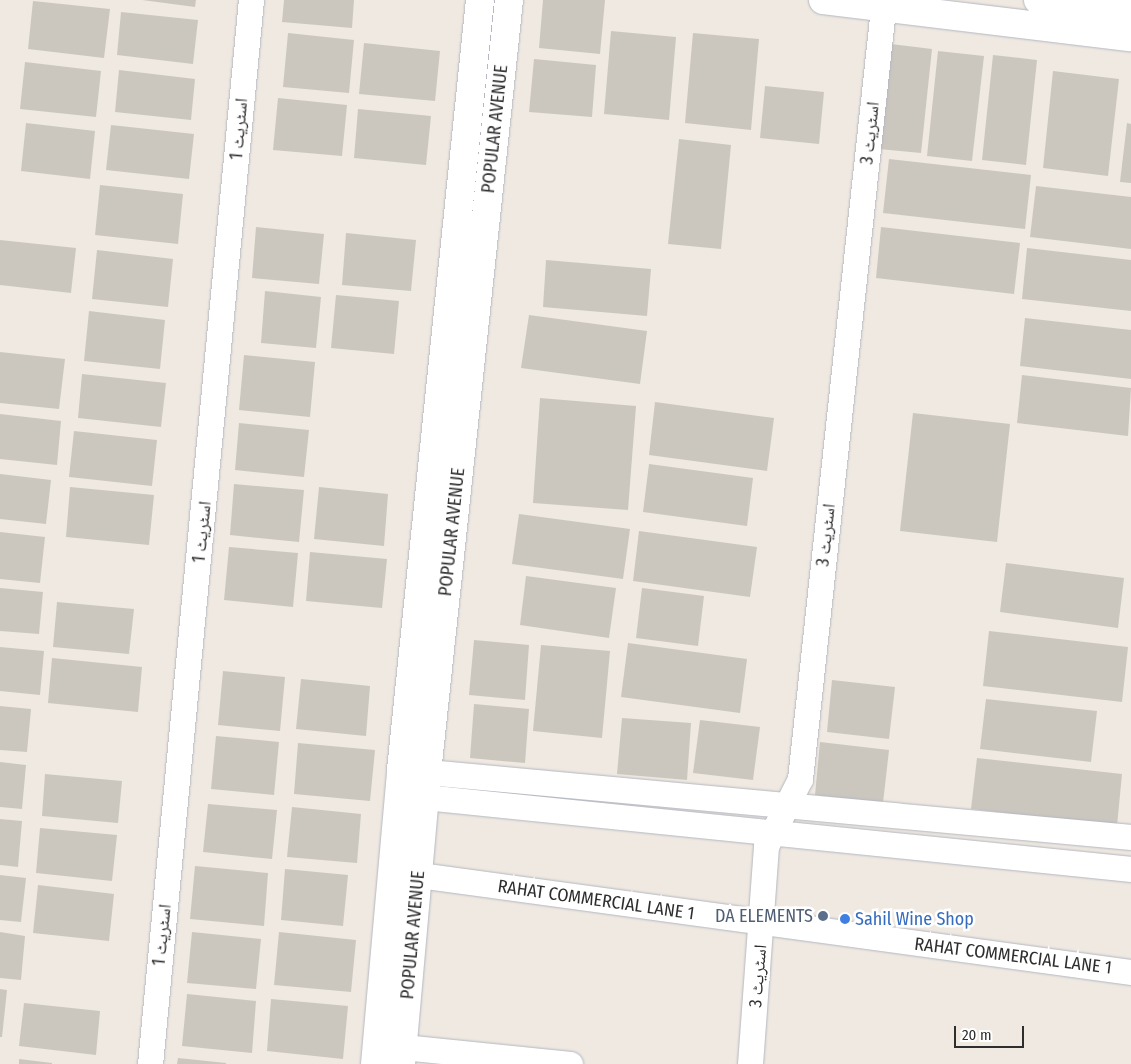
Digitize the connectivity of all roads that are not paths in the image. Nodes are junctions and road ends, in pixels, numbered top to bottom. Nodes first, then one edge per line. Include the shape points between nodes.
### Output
1 (251, 0) edge
2 (480, 0) edge
3 (509, 0) edge
4 (822, 0) edge
5 (1038, 0) edge
6 (884, 3) edge
7 (1131, 11) edge
8 (1131, 37) edge
9 (413, 783) junction
10 (790, 803) junction
11 (772, 835) junction
12 (1131, 837) edge
13 (1131, 870) edge
14 (419, 875) junction
15 (762, 924) junction
16 (1131, 972) edge
17 (402, 1056) edge
18 (150, 1064) edge
19 (375, 1064) edge
20 (570, 1064) edge
21 (750, 1064) edge

1 - 18 street, اسٹریٹ 1
2 - 9 street, POPULAR AVENUE
3 - 9 street, POPULAR AVENUE
4 - 6 street
5 - 7 street
6 - 8 street
6 - 10 street, اسٹریٹ 3 via 800,779
9 - 10 street
9 - 11 street
9 - 14 street, POPULAR AVENUE
9 - 19 street, POPULAR AVENUE
10 - 11 street, اسٹریٹ 3
10 - 12 street
11 - 13 street
11 - 15 street, اسٹریٹ 3 via 766,846
14 - 15 street, RAHAT COMMERCIAL LANE 1
14 - 17 street, POPULAR AVENUE
15 - 16 street, RAHAT COMMERCIAL LANE 1
15 - 21 street, اسٹریٹ 3
17 - 20 street

